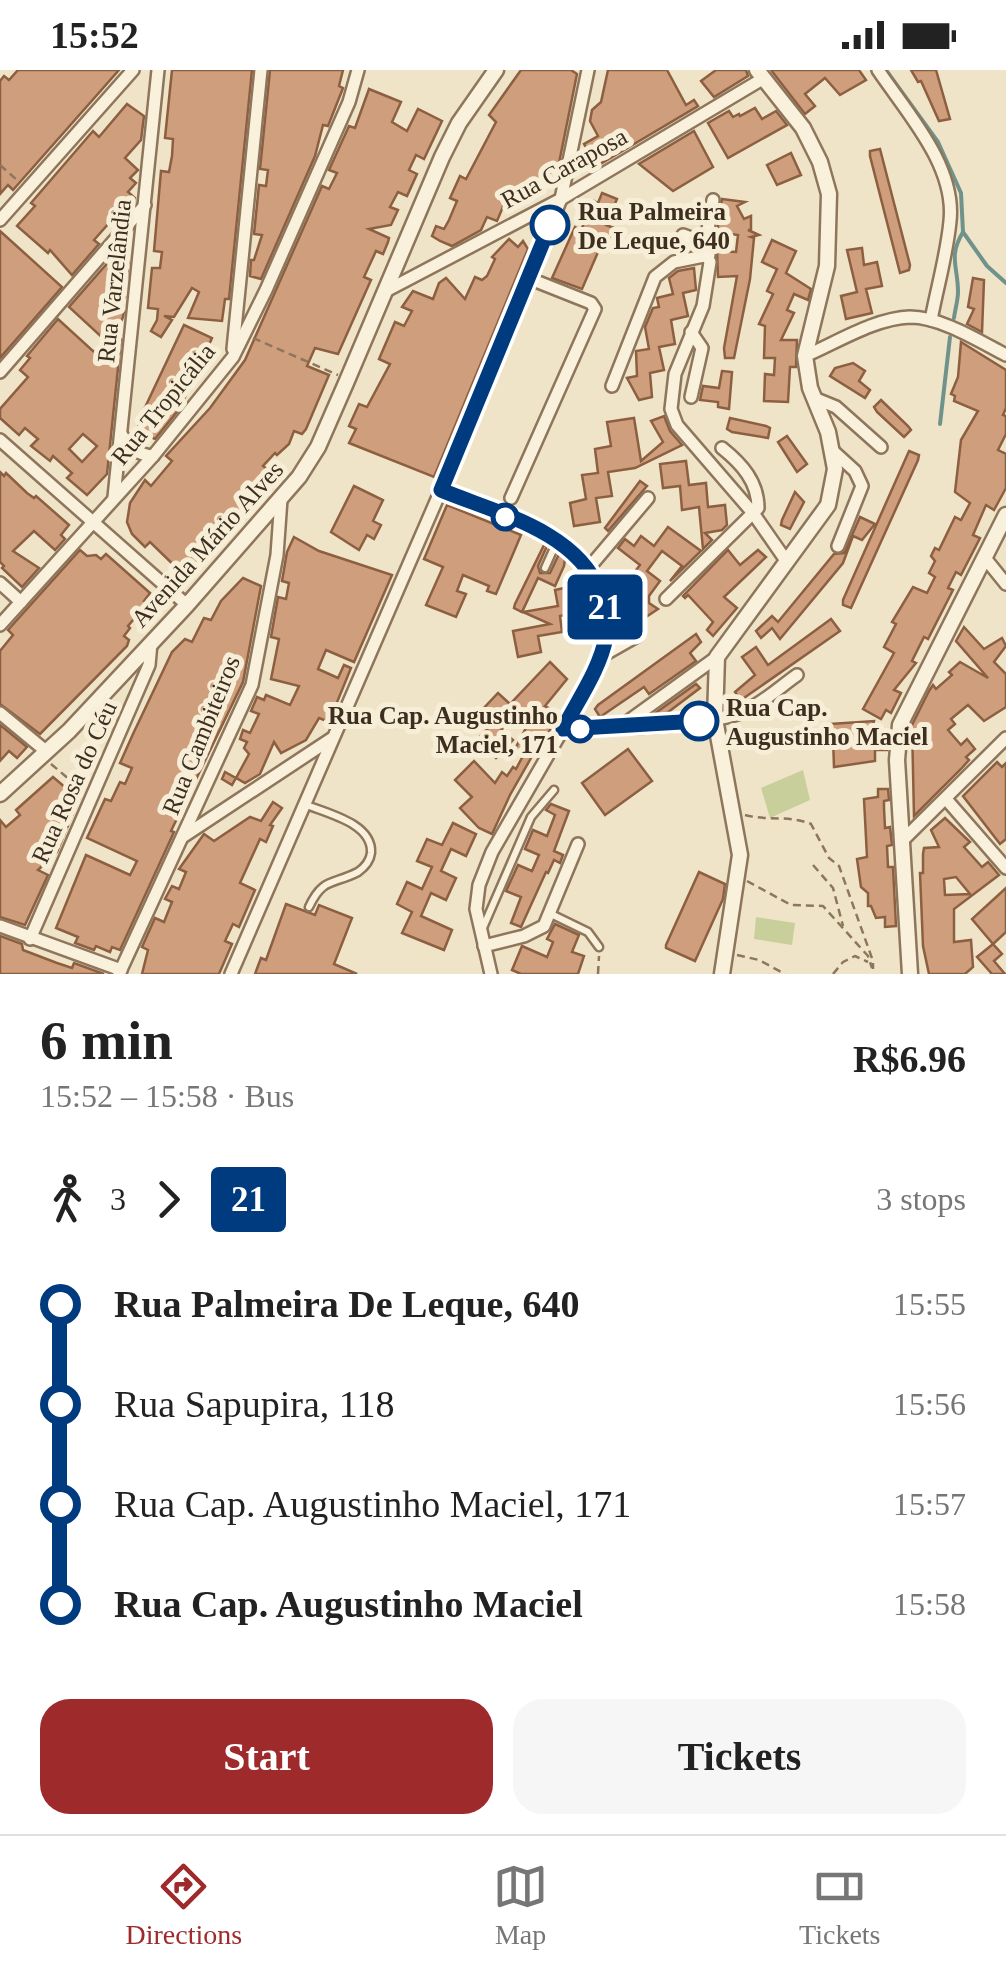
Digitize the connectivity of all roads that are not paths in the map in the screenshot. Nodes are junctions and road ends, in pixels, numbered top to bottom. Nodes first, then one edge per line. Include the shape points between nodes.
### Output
1 (133, 70) edge
2 (158, 70) edge
3 (262, 70) edge
4 (358, 70) edge
5 (496, 70) edge
6 (588, 70) edge
7 (878, 70) edge
8 (761, 74) edge
9 (561, 198) junction
10 (713, 200) dead end
11 (145, 206) junction
12 (0, 220) edge
13 (683, 235) dead end
14 (116, 238) junction
15 (141, 242) junction
16 (707, 251) junction
17 (528, 278) junction
18 (384, 292) junction
19 (930, 320) junction
20 (691, 332) junction
21 (1006, 355) edge
22 (805, 356) junction
23 (233, 357) junction
24 (0, 372) edge
25 (612, 386) dead end
26 (691, 397) dead end
27 (814, 398) junction
28 (120, 434) junction
29 (0, 440) edge
30 (882, 447) dead end
31 (722, 448) dead end
32 (833, 450) junction
33 (153, 456) junction
34 (441, 490) junction
35 (114, 496) junction
36 (512, 498) dead end
37 (648, 498) dead end
38 (281, 499) junction
39 (753, 513) junction
40 (1006, 515) edge
41 (92, 521) junction
42 (558, 539) junction
43 (838, 546) dead end
44 (985, 558) junction
45 (786, 562) junction
46 (545, 568) dead end
47 (588, 569) junction
48 (0, 583) edge
49 (1006, 584) edge
50 (666, 599) dead end
51 (21, 602) junction
52 (187, 605) junction
53 (0, 625) edge
54 (637, 636) dead end
55 (152, 641) junction
56 (600, 657) junction
57 (716, 657) junction
58 (797, 675) dead end
59 (0, 713) edge
60 (715, 719) junction
61 (618, 728) junction
62 (563, 729) junction
63 (1006, 738) edge
64 (332, 739) junction
65 (45, 754) junction
66 (554, 790) dead end
67 (0, 794) edge
68 (946, 799) junction
69 (304, 804) junction
70 (516, 808) junction
71 (530, 817) junction
72 (184, 836) junction
73 (902, 841) junction
74 (578, 844) dead end
75 (1006, 868) edge
76 (309, 907) dead end
77 (551, 914) junction
78 (0, 926) edge
79 (480, 933) junction
80 (30, 939) junction
81 (484, 946) junction
82 (599, 946) road end
83 (120, 972) edge
84 (231, 974) edge
85 (491, 974) edge
86 (722, 974) edge
87 (910, 974) edge

1 - 12 street
2 - 11 street, Rua Varzelândia
3 - 23 street
4 - 23 street, Rua Tropicália via 350,102
5 - 18 street, Avenida Mário Alves via 442,156
6 - 9 street
7 - 19 street via 948,188 951,220
8 - 9 street, Rua Caraposa
8 - 22 street via 803,128 829,194 827,266
9 - 17 street
9 - 18 street, Rua Caraposa
10 - 16 street
11 - 14 street
11 - 15 street, Rua Varzelândia
13 - 16 street
14 - 15 street
14 - 24 street
15 - 28 street, Rua Varzelândia
16 - 20 street via 710,277
16 - 25 street via 655,276
17 - 34 street
17 - 36 street via 595,309
18 - 38 street, Avenida Mário Alves via 318,447
19 - 21 street
19 - 22 street via 878,325
20 - 26 street via 702,348
20 - 39 street via 672,386 674,417
22 - 27 street
23 - 33 street, Rua Tropicália
27 - 30 street via 836,407
27 - 32 street
28 - 33 street via 134,450
28 - 35 street, Rua Varzelândia
29 - 41 street
31 - 39 street via 752,480 758,494
32 - 43 street via 862,486
32 - 45 street via 828,505
33 - 35 street, Rua Tropicália
34 - 42 street
34 - 64 street
35 - 41 street, Rua Tropicália
37 - 47 street
38 - 52 street, Avenida Mário Alves
38 - 72 street, Rua Cambiteiros via 252,685
39 - 45 street
39 - 50 street
40 - 44 street
41 - 51 street, Rua Tropicália
41 - 52 street
42 - 46 lane
42 - 47 street
44 - 49 street
44 - 73 street via 900,724
45 - 57 street
47 - 56 street via 608,619
48 - 51 street
51 - 53 street, Rua Tropicália
52 - 55 street, Avenida Mário Alves
54 - 56 street
55 - 65 street, Avenida Mário Alves
55 - 80 street, Rua Rosa do Céu via 149,665
56 - 62 street
57 - 60 street
57 - 61 street
58 - 60 street via 744,712
59 - 65 street
60 - 61 street
60 - 86 street via 740,855
61 - 62 street
62 - 70 street
63 - 68 street
64 - 69 street
64 - 72 street
65 - 67 street, Avenida Mário Alves
66 - 71 lane
68 - 73 street
68 - 75 street
69 - 76 lane via 352,824 370,846 361,870 321,887
69 - 84 street
70 - 71 lane
70 - 79 street via 479,885
71 - 79 lane
72 - 83 street, Rua Cambiteiros
73 - 87 street
74 - 77 street
77 - 81 street via 534,932
77 - 82 lane via 588,932
78 - 80 street
79 - 81 street
80 - 83 street
81 - 85 street

